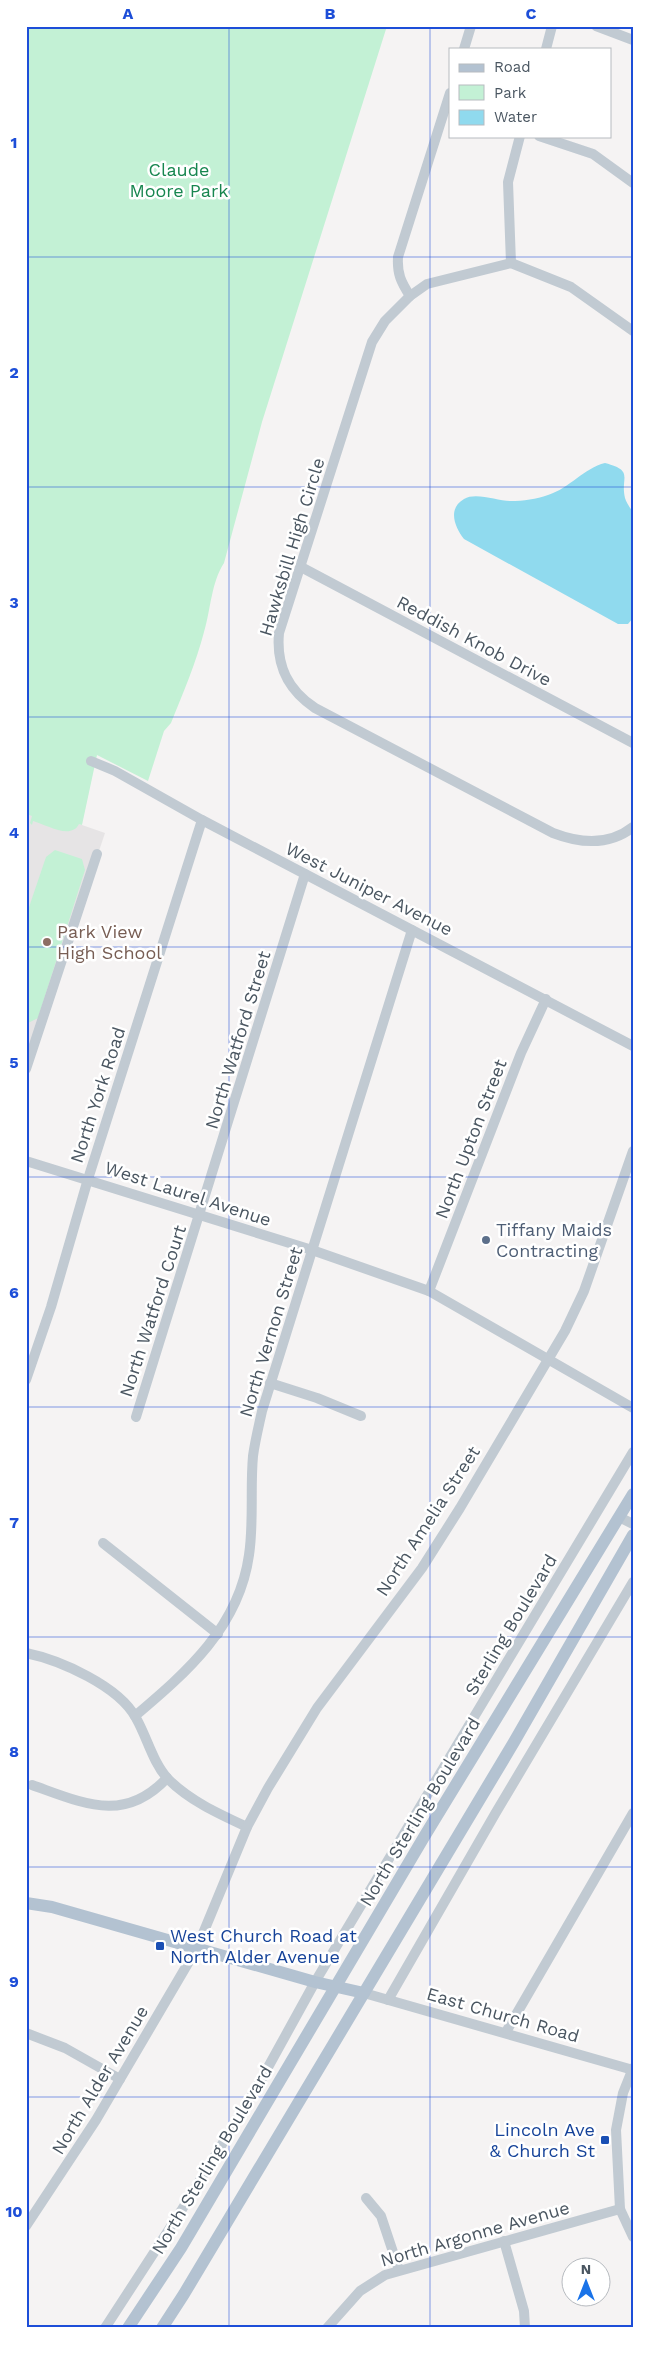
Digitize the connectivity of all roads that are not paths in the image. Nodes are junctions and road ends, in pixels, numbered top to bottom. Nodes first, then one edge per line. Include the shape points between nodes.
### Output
1 (471, 26) edge
2 (552, 26) edge
3 (596, 26) edge
4 (633, 40) edge
5 (464, 48) edge
6 (546, 48) edge
7 (448, 109) edge
8 (519, 138) edge
9 (545, 138) edge
10 (633, 183) edge
11 (511, 263) junction
12 (410, 296) junction
13 (633, 331) edge
14 (301, 567) junction
15 (633, 743) edge
16 (91, 761) dead end
17 (202, 820) junction
18 (633, 827) edge
19 (96, 854) dead end
20 (306, 874) junction
21 (412, 930) junction
22 (546, 999) junction
23 (633, 1046) edge
24 (26, 1069) edge
25 (633, 1151) edge
26 (26, 1161) edge
27 (88, 1179) junction
28 (201, 1214) junction
29 (312, 1250) junction
30 (429, 1291) junction
31 (549, 1359) junction
32 (26, 1380) edge
33 (270, 1383) junction
34 (633, 1408) edge
35 (361, 1416) dead end
36 (136, 1417) dead end
37 (633, 1452) edge
38 (633, 1494) edge
39 (619, 1517) junction
40 (633, 1524) edge
41 (633, 1535) edge
42 (103, 1544) dead end
43 (633, 1582) edge
44 (218, 1634) junction
45 (26, 1653) edge
46 (135, 1716) junction
47 (167, 1778) junction
48 (32, 1785) dead end
49 (633, 1813) edge
50 (247, 1826) junction
51 (26, 1903) edge
52 (197, 1948) junction
53 (315, 1982) junction
54 (337, 1987) junction
55 (364, 1993) junction
56 (388, 2000) junction
57 (506, 2032) junction
58 (26, 2033) edge
59 (633, 2069) edge
60 (120, 2079) junction
61 (366, 2198) dead end
62 (620, 2209) junction
63 (26, 2226) edge
64 (633, 2237) edge
65 (504, 2242) junction
66 (399, 2270) junction
67 (105, 2328) edge
68 (128, 2328) edge
69 (162, 2328) edge
70 (327, 2328) edge
71 (525, 2328) edge

1 - 5 street
2 - 6 street
3 - 4 street
7 - 12 street via 398,257 397,272
8 - 11 street via 508,182
9 - 10 street via 593,154
11 - 12 street, Hawksbill High Circle via 427,284
11 - 13 street via 571,288
12 - 14 street, Hawksbill High Circle via 385,321 372,342
14 - 15 street, Reddish Knob Drive
14 - 18 street, Hawksbill High Circle via 277,648 285,678 305,701 571,840 590,842 612,838
16 - 17 street, West Juniper Avenue via 115,770
17 - 20 street, West Juniper Avenue
17 - 27 street, North York Road
19 - 24 street
20 - 21 street, West Juniper Avenue
20 - 28 street, North Watford Street
21 - 22 street, West Juniper Avenue
21 - 29 street, North Vernon Street
22 - 23 street, West Juniper Avenue
22 - 30 street, North Upton Street via 521,1053
25 - 31 street, North Amelia Street via 584,1291
26 - 27 street, West Laurel Avenue
27 - 28 street, West Laurel Avenue
27 - 32 street, North York Road
28 - 29 street, West Laurel Avenue
28 - 36 street, North Watford Court
29 - 30 street, West Laurel Avenue
29 - 33 street, North Vernon Street
30 - 31 street, West Laurel Avenue
31 - 34 street, West Laurel Avenue
31 - 50 street, North Amelia Street via 426,1560 318,1708
33 - 35 street
33 - 44 street, North Vernon Street via 253,1455 249,1556 239,1592
37 - 53 street, Sterling Boulevard
38 - 39 main road, North Sterling Boulevard
39 - 40 street
39 - 54 main road, North Sterling Boulevard via 424,1837
41 - 55 main road
42 - 44 street
43 - 56 street via 494,1814
44 - 46 street, North Vernon Street via 186,1673
45 - 46 street via 49,1658 91,1678 114,1694
46 - 47 street
47 - 48 street via 156,1790 134,1802 110,1808
47 - 50 street via 218,1814
49 - 57 street
50 - 52 street, North Amelia Street
51 - 52 main road via 52,1907
52 - 53 main road
52 - 60 street, North Alder Avenue
53 - 54 main road
53 - 67 street, Sterling Boulevard via 256,2090
54 - 55 main road
54 - 68 main road, North Sterling Boulevard via 181,2248
55 - 56 street, East Church Road
55 - 69 main road
56 - 57 street, East Church Road
57 - 59 street, East Church Road
58 - 60 street via 65,2048
59 - 62 street via 622,2093 616,2130
60 - 63 street, North Alder Avenue
61 - 66 street via 381,2216
62 - 64 street
62 - 65 street, North Argonne Avenue
65 - 66 street, North Argonne Avenue
65 - 71 street via 524,2311
66 - 70 street, North Argonne Avenue via 385,2274 360,2291

